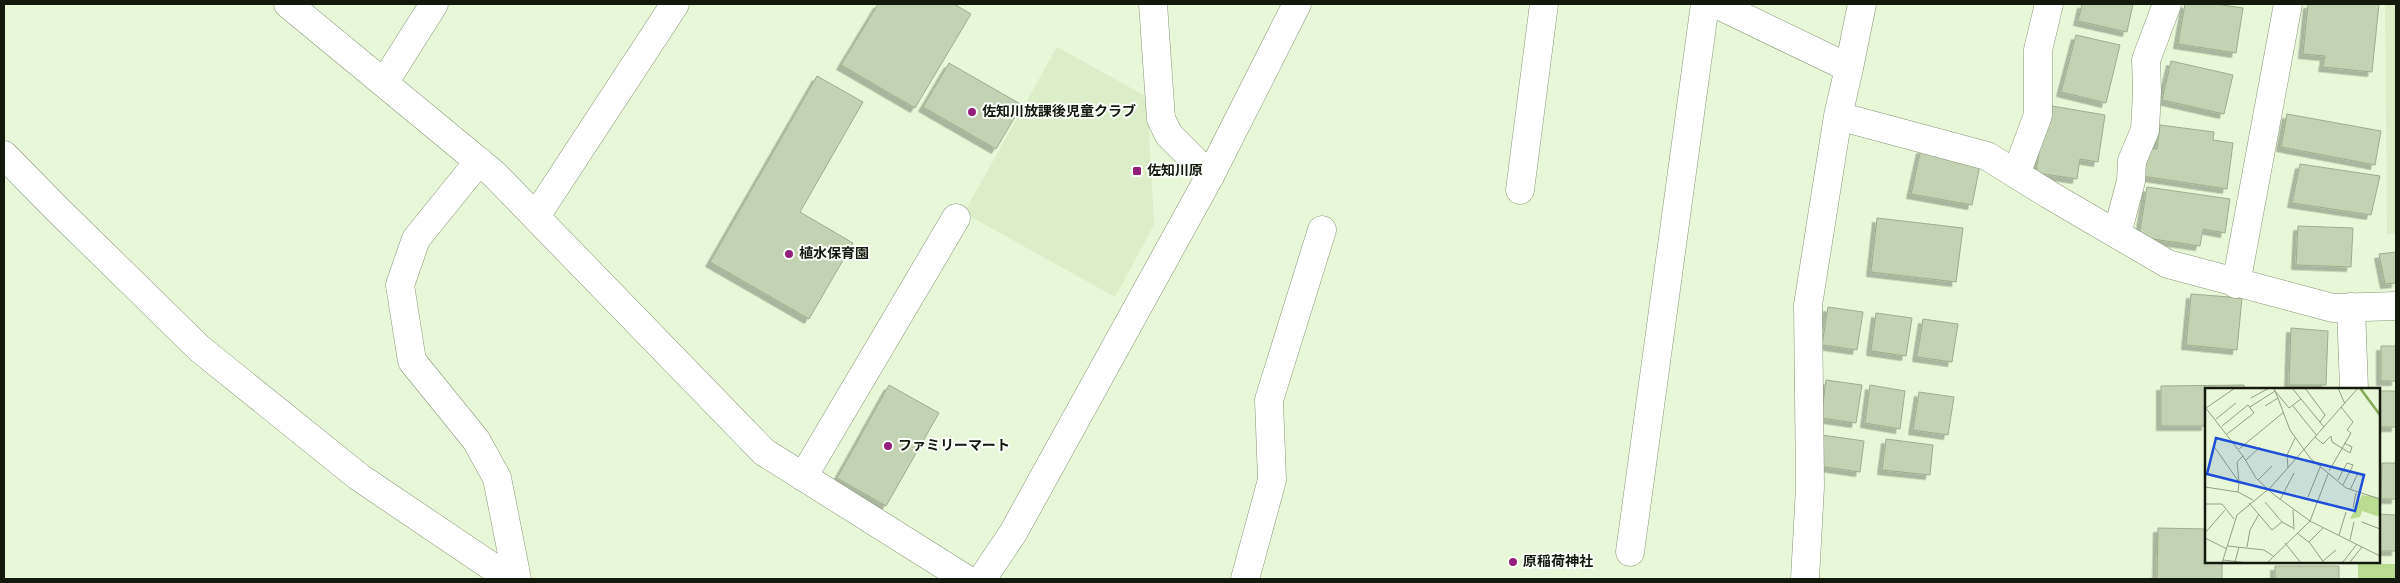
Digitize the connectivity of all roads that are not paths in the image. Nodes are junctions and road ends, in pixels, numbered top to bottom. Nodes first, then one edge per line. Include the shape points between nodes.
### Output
1 (289, 4) edge
2 (434, 4) edge
3 (675, 4) edge
4 (1154, 4) edge
5 (1297, 4) edge
6 (1544, 4) edge
7 (1705, 4) edge
8 (1716, 4) edge
9 (1862, 4) edge
10 (2049, 4) edge
11 (2167, 4) edge
12 (2288, 4) edge
13 (1849, 68) junction
14 (384, 83) junction
15 (1838, 116) junction
16 (4, 155) edge
17 (479, 161) junction
18 (2016, 174) junction
19 (1210, 176) junction
20 (1520, 190) dead end
21 (536, 216) junction
22 (956, 218) dead end
23 (1322, 230) dead end
24 (2117, 234) junction
25 (2236, 284) junction
26 (2396, 306) edge
27 (2351, 307) junction
28 (2354, 388) edge
29 (803, 478) junction
30 (1630, 552) dead end
31 (510, 579) edge
32 (517, 579) edge
33 (966, 579) edge
34 (982, 579) edge
35 (1245, 579) edge
36 (1805, 579) edge

1 - 14 street
2 - 14 street
3 - 21 street
4 - 19 street via 1161,119 1169,135
5 - 19 street
6 - 20 street
7 - 30 street
8 - 13 street
9 - 13 street
10 - 18 street via 2038,50 2038,115
11 - 24 street via 2146,60 2145,130 2132,160
12 - 25 street
13 - 15 street
14 - 17 street
15 - 18 street via 1987,156
15 - 36 street via 1808,304 1810,487
16 - 31 street via 200,349 359,477
17 - 21 street
17 - 32 street via 416,240 400,285 412,361 476,440 497,478
18 - 24 street
19 - 34 street via 1013,533
21 - 29 street via 764,452
22 - 29 street
23 - 35 street via 1270,400 1272,480
24 - 25 street via 2168,264
25 - 27 street via 2333,308
26 - 27 street
27 - 28 street
29 - 33 street

